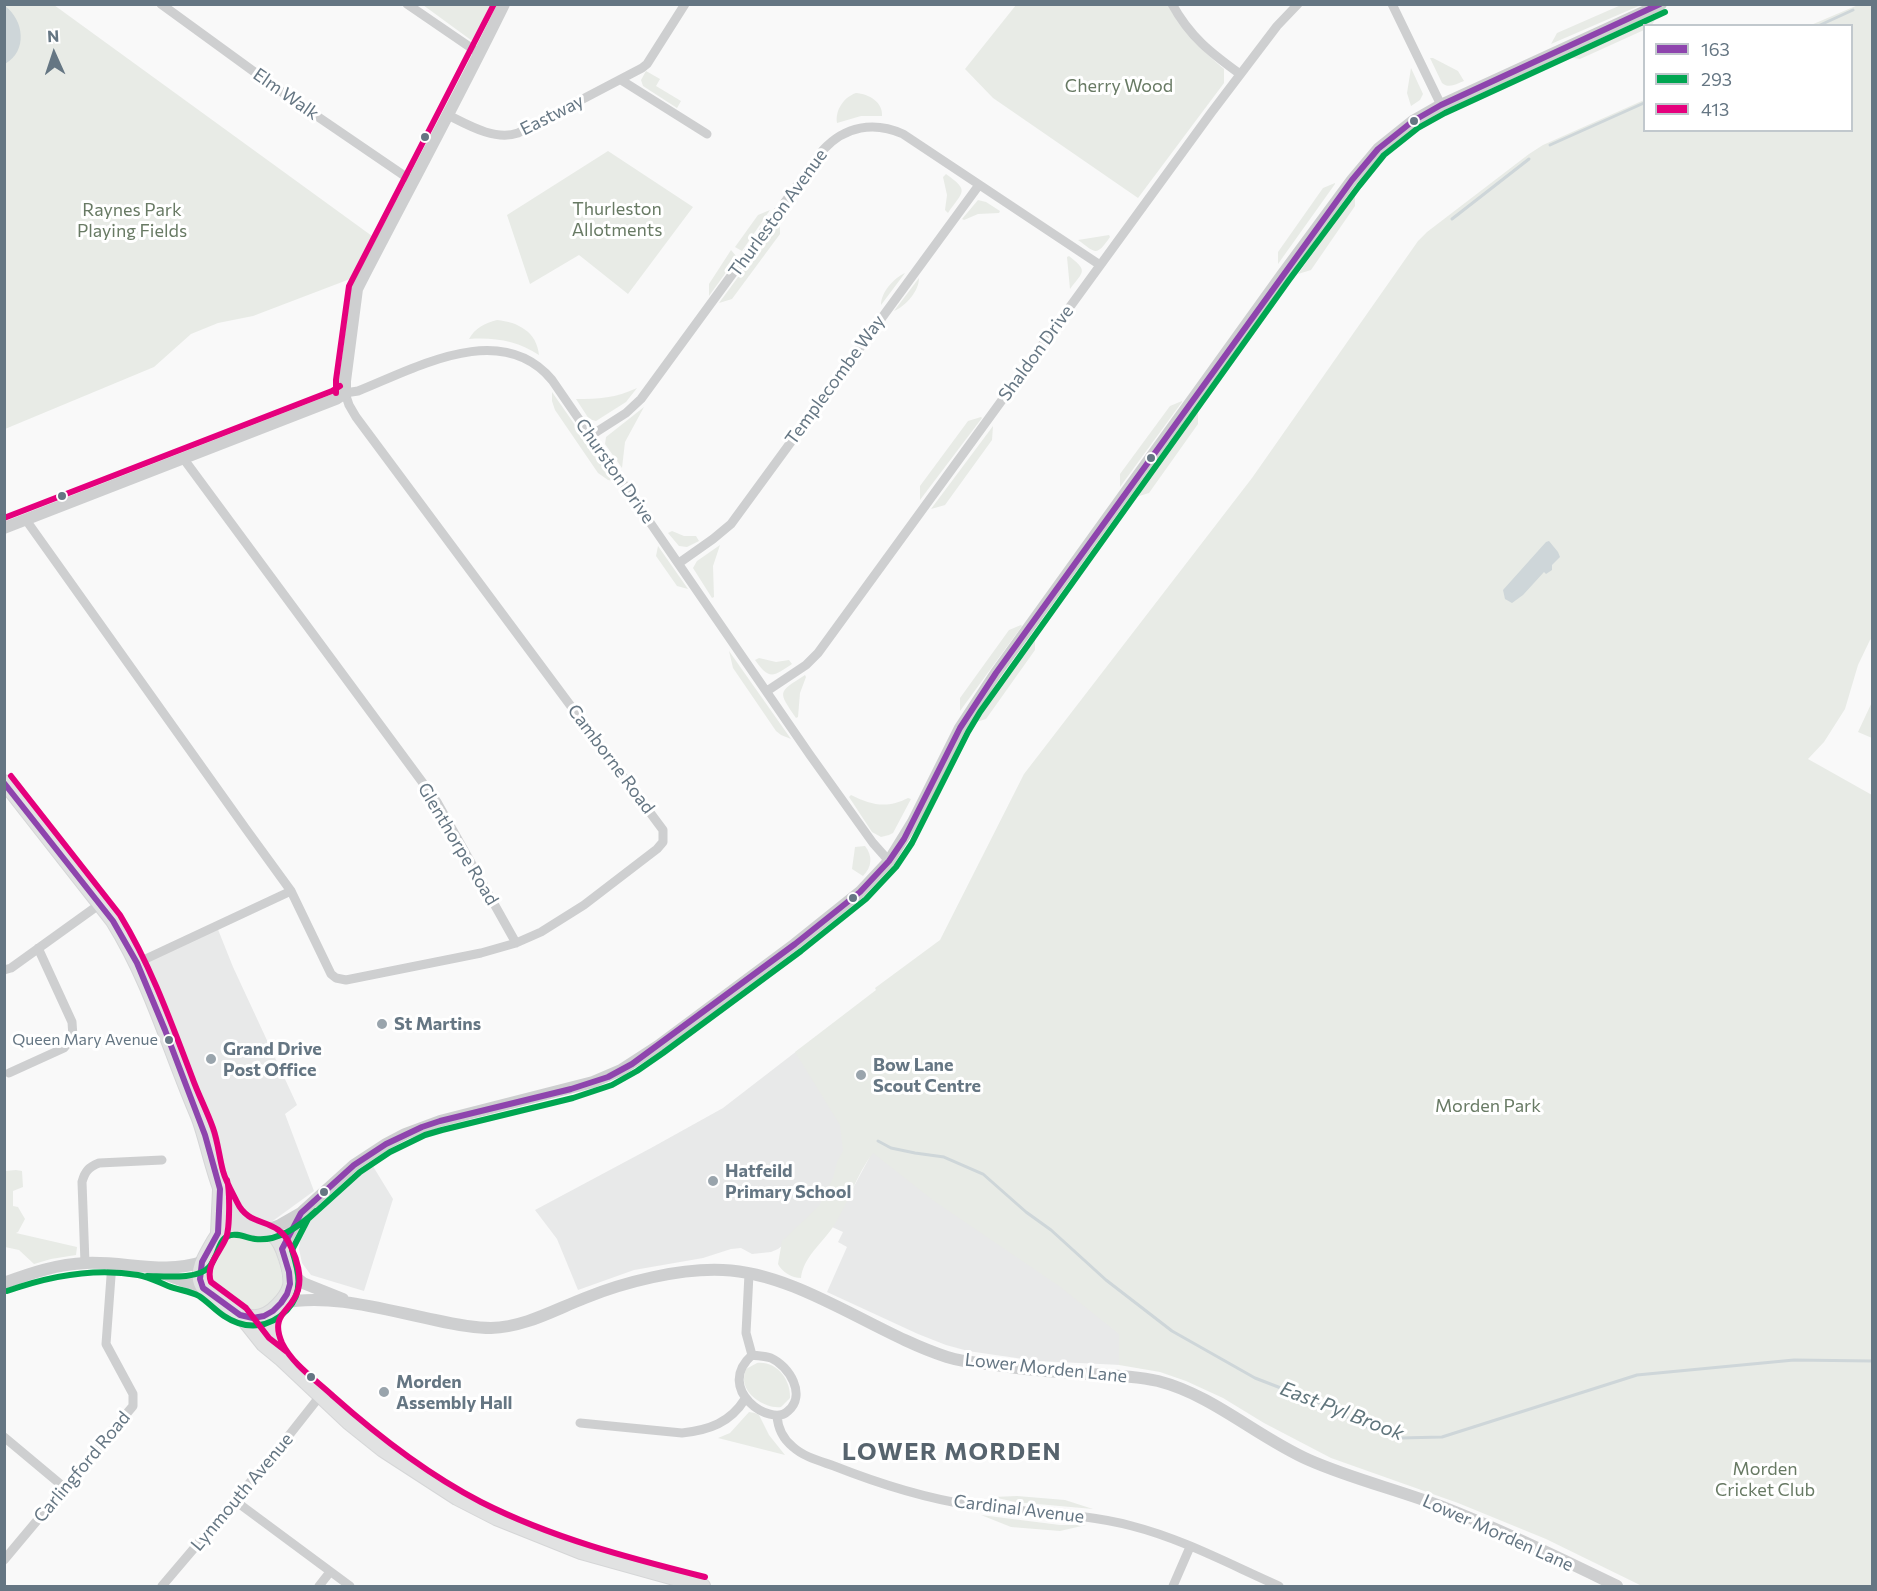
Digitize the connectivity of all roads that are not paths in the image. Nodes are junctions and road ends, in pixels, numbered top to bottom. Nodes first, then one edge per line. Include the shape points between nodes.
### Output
1 (161, 4) edge
2 (407, 4) edge
3 (504, 4) edge
4 (685, 4) edge
5 (1172, 4) edge
6 (1298, 4) edge
7 (1392, 4) edge
8 (1661, 4) edge
9 (480, 54) junction
10 (1240, 74) junction
11 (621, 80) junction
12 (1441, 105) junction
13 (448, 115) junction
14 (707, 134) dead end
15 (412, 181) junction
16 (979, 185) junction
17 (1100, 265) junction
18 (345, 393) junction
19 (590, 436) junction
20 (183, 458) junction
21 (26, 520) junction
22 (4, 528) edge
23 (679, 563) junction
24 (767, 692) junction
25 (4, 782) edge
26 (889, 861) junction
27 (291, 891) junction
28 (100, 904) junction
29 (516, 944) junction
30 (38, 948) junction
31 (137, 963) junction
32 (4, 970) edge
33 (9, 1073) dead end
34 (162, 1160) dead end
35 (220, 1189) junction
36 (300, 1213) junction
37 (245, 1226) junction
38 (264, 1231) junction
39 (218, 1233) junction
40 (282, 1249) junction
41 (202, 1262) junction
42 (85, 1263) junction
43 (112, 1263) junction
44 (147, 1267) junction
45 (289, 1272) junction
46 (749, 1274) junction
47 (4, 1284) edge
48 (203, 1288) junction
49 (351, 1302) junction
50 (277, 1307) junction
51 (240, 1315) junction
52 (752, 1356) junction
53 (280, 1358) junction
54 (320, 1396) junction
55 (745, 1399) junction
56 (777, 1416) junction
57 (580, 1423) dead end
58 (4, 1437) edge
59 (65, 1488) junction
60 (234, 1500) junction
61 (1191, 1547) junction
62 (4, 1560) edge
63 (330, 1572) junction
64 (162, 1587) edge
65 (319, 1587) edge
66 (350, 1587) edge
67 (703, 1587) edge
68 (1173, 1587) edge
69 (1279, 1587) edge
70 (1617, 1587) edge

1 - 15 street, Elm Walk
2 - 9 street
3 - 9 street
4 - 11 street, Eastway via 647,64
5 - 10 street via 1194,38
6 - 10 street, Shaldon Drive
7 - 12 street
8 - 12 street
9 - 13 street
10 - 17 street, Shaldon Drive
11 - 13 street, Eastway via 511,136 484,131
11 - 14 street
12 - 26 street via 1394,134 1378,149 1282,275 973,707
13 - 15 street
15 - 18 street via 357,289
16 - 17 street, Thurleston Avenue
16 - 19 street, Thurleston Avenue via 895,130 863,127 836,138 823,150 641,399
16 - 23 street, Templecombe Way via 731,524
17 - 24 street, Shaldon Drive via 818,653
18 - 19 street, Churston Drive via 472,350 500,351 525,359 545,372
18 - 20 street
18 - 29 street, Camborne Road via 356,417 663,830 661,846 597,896
19 - 23 street, Churston Drive
20 - 21 street
20 - 29 street, Glenthorpe Road via 437,802
21 - 22 street
21 - 27 street
23 - 24 street, Churston Drive
24 - 26 street, Churston Drive
25 - 28 main road
26 - 36 street via 831,917 632,1064 593,1082 440,1121 405,1134 354,1165
27 - 29 street, Camborne Road via 336,978 346,980
27 - 31 street
28 - 30 street
28 - 31 main road
30 - 32 street
30 - 33 street via 72,1022 73,1037 64,1048
31 - 35 main road via 205,1135
34 - 42 street via 99,1163 85,1172
35 - 37 main road via 236,1220
35 - 39 main road
36 - 38 street
36 - 40 street
37 - 38 main road
37 - 39 main road via 233,1226
38 - 40 main road via 273,1235
39 - 41 main road
40 - 45 main road
41 - 44 street via 188,1267
41 - 48 main road
42 - 43 street
42 - 47 street via 49,1269
43 - 44 street
43 - 59 street, Carlingford Road via 106,1344 133,1394 133,1406
44 - 48 street
45 - 49 street, Lower Morden Lane via 303,1283
45 - 50 main road via 287,1294
46 - 49 street, Lower Morden Lane via 706,1270 645,1280 588,1297 528,1322 501,1327 464,1326
46 - 52 street via 746,1333
46 - 70 street, Lower Morden Lane via 790,1286 956,1359 1053,1372 1136,1377 1176,1387 1310,1460 1488,1525
48 - 51 main road
49 - 50 street, Lower Morden Lane via 308,1300
50 - 51 main road via 264,1316
50 - 53 main road via 270,1336
51 - 53 main road
52 - 55 street via 739,1373
52 - 56 street via 770,1358 788,1370 793,1379 793,1406 786,1414
53 - 54 main road
54 - 60 street, Lynmouth Avenue
54 - 67 main road via 383,1450 478,1510 581,1552
55 - 56 street
55 - 57 street via 735,1414 722,1423 697,1431 682,1433
56 - 61 street, Cardinal Avenue via 781,1433 794,1449 874,1480 968,1505 1110,1521
58 - 59 street
59 - 62 street, Carlingford Road
60 - 63 street
60 - 64 street, Lynmouth Avenue
61 - 68 street
61 - 69 street, Cardinal Avenue
63 - 65 street
63 - 66 street

